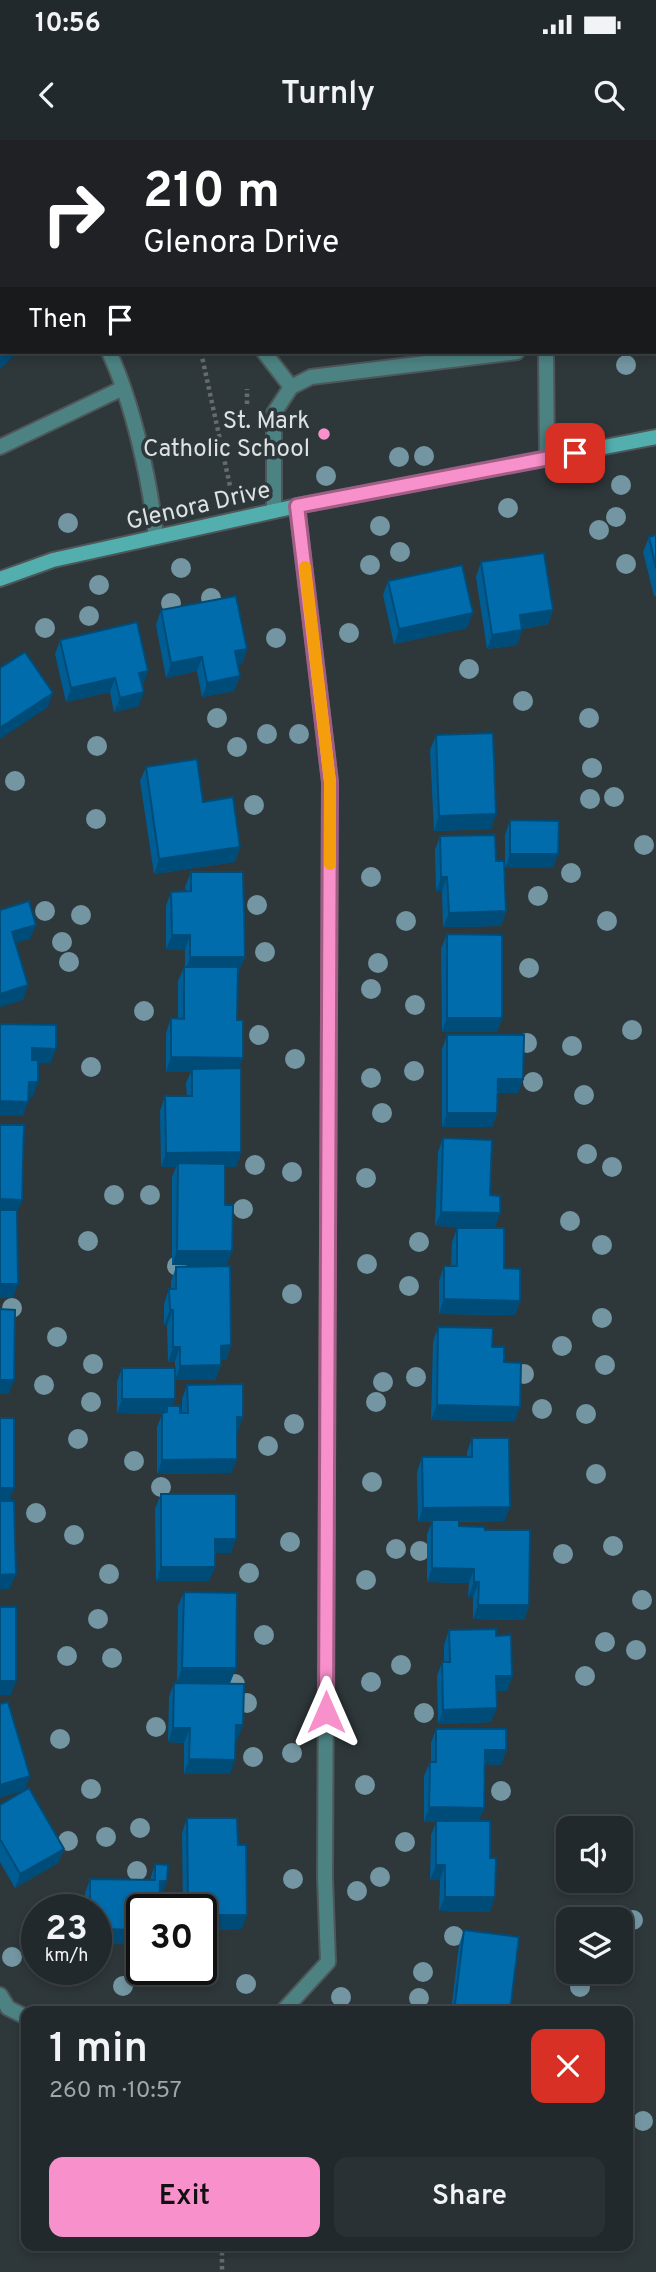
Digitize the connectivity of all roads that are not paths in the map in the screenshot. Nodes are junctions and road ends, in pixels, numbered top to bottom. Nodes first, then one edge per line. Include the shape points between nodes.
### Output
1 (110, 354) edge
2 (266, 354) edge
3 (501, 354) edge
4 (546, 354) edge
5 (291, 387) junction
6 (123, 388) junction
7 (656, 438) edge
8 (0, 446) edge
9 (547, 458) junction
10 (297, 506) junction
11 (274, 511) junction
12 (156, 537) junction
13 (0, 579) edge
14 (0, 1995) edge
15 (288, 2006) edge
16 (21, 2014) edge

1 - 6 street
2 - 5 street
3 - 5 street via 311,377
4 - 9 street
5 - 11 street via 274,413
6 - 8 street
6 - 12 street via 152,498
7 - 9 street, Glenora Drive
9 - 10 street, Glenora Drive
10 - 11 street, Glenora Drive
10 - 15 street via 330,782 328,1962
11 - 12 street, Glenora Drive
12 - 13 street, Glenora Drive via 53,561
14 - 16 street via 8,2008

